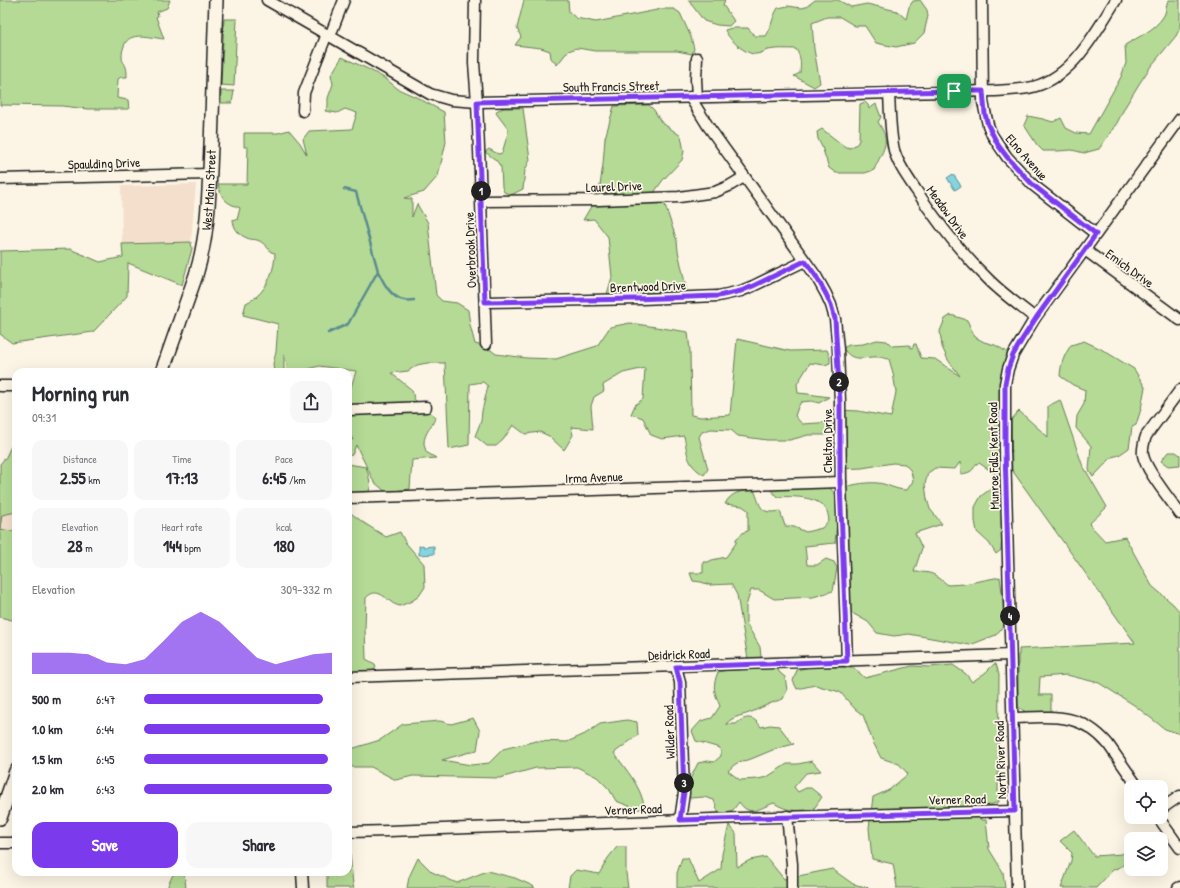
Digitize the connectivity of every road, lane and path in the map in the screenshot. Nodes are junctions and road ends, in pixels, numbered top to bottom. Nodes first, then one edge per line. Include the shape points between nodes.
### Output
1 (216, 0) edge
2 (267, 0) edge
3 (344, 0) edge
4 (475, 0) edge
5 (982, 0) edge
6 (1116, 0) edge
7 (328, 35) junction
8 (697, 58) dead end
9 (983, 91) junction
10 (889, 93) junction
11 (694, 97) junction
12 (477, 102) junction
13 (303, 111) dead end
14 (1180, 118) edge
15 (209, 174) junction
16 (744, 177) junction
17 (0, 179) edge
18 (481, 201) junction
19 (1096, 234) junction
20 (1085, 250) junction
21 (805, 261) junction
22 (485, 302) junction
23 (1036, 318) junction
24 (1180, 320) edge
25 (486, 344) dead end
26 (163, 368) edge
27 (0, 386) edge
28 (12, 386) edge
29 (1180, 390) edge
30 (426, 407) dead end
31 (352, 410) edge
32 (840, 482) junction
33 (352, 498) edge
34 (1180, 514) edge
35 (1010, 655) junction
36 (847, 661) junction
37 (676, 667) junction
38 (352, 677) edge
39 (1012, 718) junction
40 (1133, 780) edge
41 (12, 783) edge
42 (1180, 796) edge
43 (1168, 804) edge
44 (1015, 811) junction
45 (787, 816) junction
46 (0, 818) edge
47 (680, 820) junction
48 (1163, 824) edge
49 (352, 832) edge
50 (0, 843) edge
51 (12, 843) edge
52 (1180, 848) edge
53 (302, 876) edge
54 (303, 888) edge
55 (792, 888) edge
56 (1017, 888) edge

1 - 15 main road, West Main Street
2 - 7 street, South Francis Street
3 - 7 street
4 - 12 street, Overbrook Drive via 474,63
5 - 9 street, Elno Avenue
6 - 9 street, South Francis Street via 1073,63 1060,74 1045,83 1029,88
7 - 12 street, South Francis Street via 430,94 451,100
7 - 13 street via 304,94
8 - 11 street
9 - 10 street, South Francis Street
9 - 19 street, Elno Avenue via 988,125 1007,157 1033,185
10 - 11 street, South Francis Street
10 - 23 street, Meadow Drive via 894,151 917,191 973,264 1002,292
11 - 12 street, South Francis Street
11 - 16 street, Chelton Drive via 708,126
12 - 18 street, Overbrook Drive
14 - 19 street, Munroe Falls Kent Road
15 - 17 street, Spaulding Drive
15 - 26 main road, West Main Street via 206,231 200,260
16 - 18 street, Laurel Drive via 715,192 679,197
16 - 21 street, Chelton Drive
18 - 22 street, Overbrook Drive
19 - 20 street, Munroe Falls Kent Road
20 - 23 street, Munroe Falls Kent Road
20 - 24 street, Emich Drive
21 - 22 street, Brentwood Drive via 741,291 718,296
21 - 32 street, Chelton Drive via 826,294 835,319 840,402
22 - 25 street, Overbrook Drive
23 - 35 street, Munroe Falls Kent Road via 1013,355 1005,384
27 - 28 street
29 - 34 street via 1146,436 1143,444 1145,461 1150,472
30 - 31 street
32 - 33 street, Irma Avenue
32 - 36 street, Chelton Drive
35 - 36 street, Deidrick Road
35 - 39 street, North River Road
36 - 37 street, Deidrick Road
37 - 38 street, Deidrick Road
37 - 47 street, Wilder Road via 680,682 684,792
39 - 40 street via 1064,718 1087,726 1108,744
39 - 44 street, North River Road
41 - 46 main road
42 - 43 street
44 - 45 street, Verner Road
44 - 56 street, North River Road
45 - 47 street, Verner Road
45 - 55 street
47 - 49 street, Verner Road
48 - 52 street
50 - 51 street
53 - 54 street

